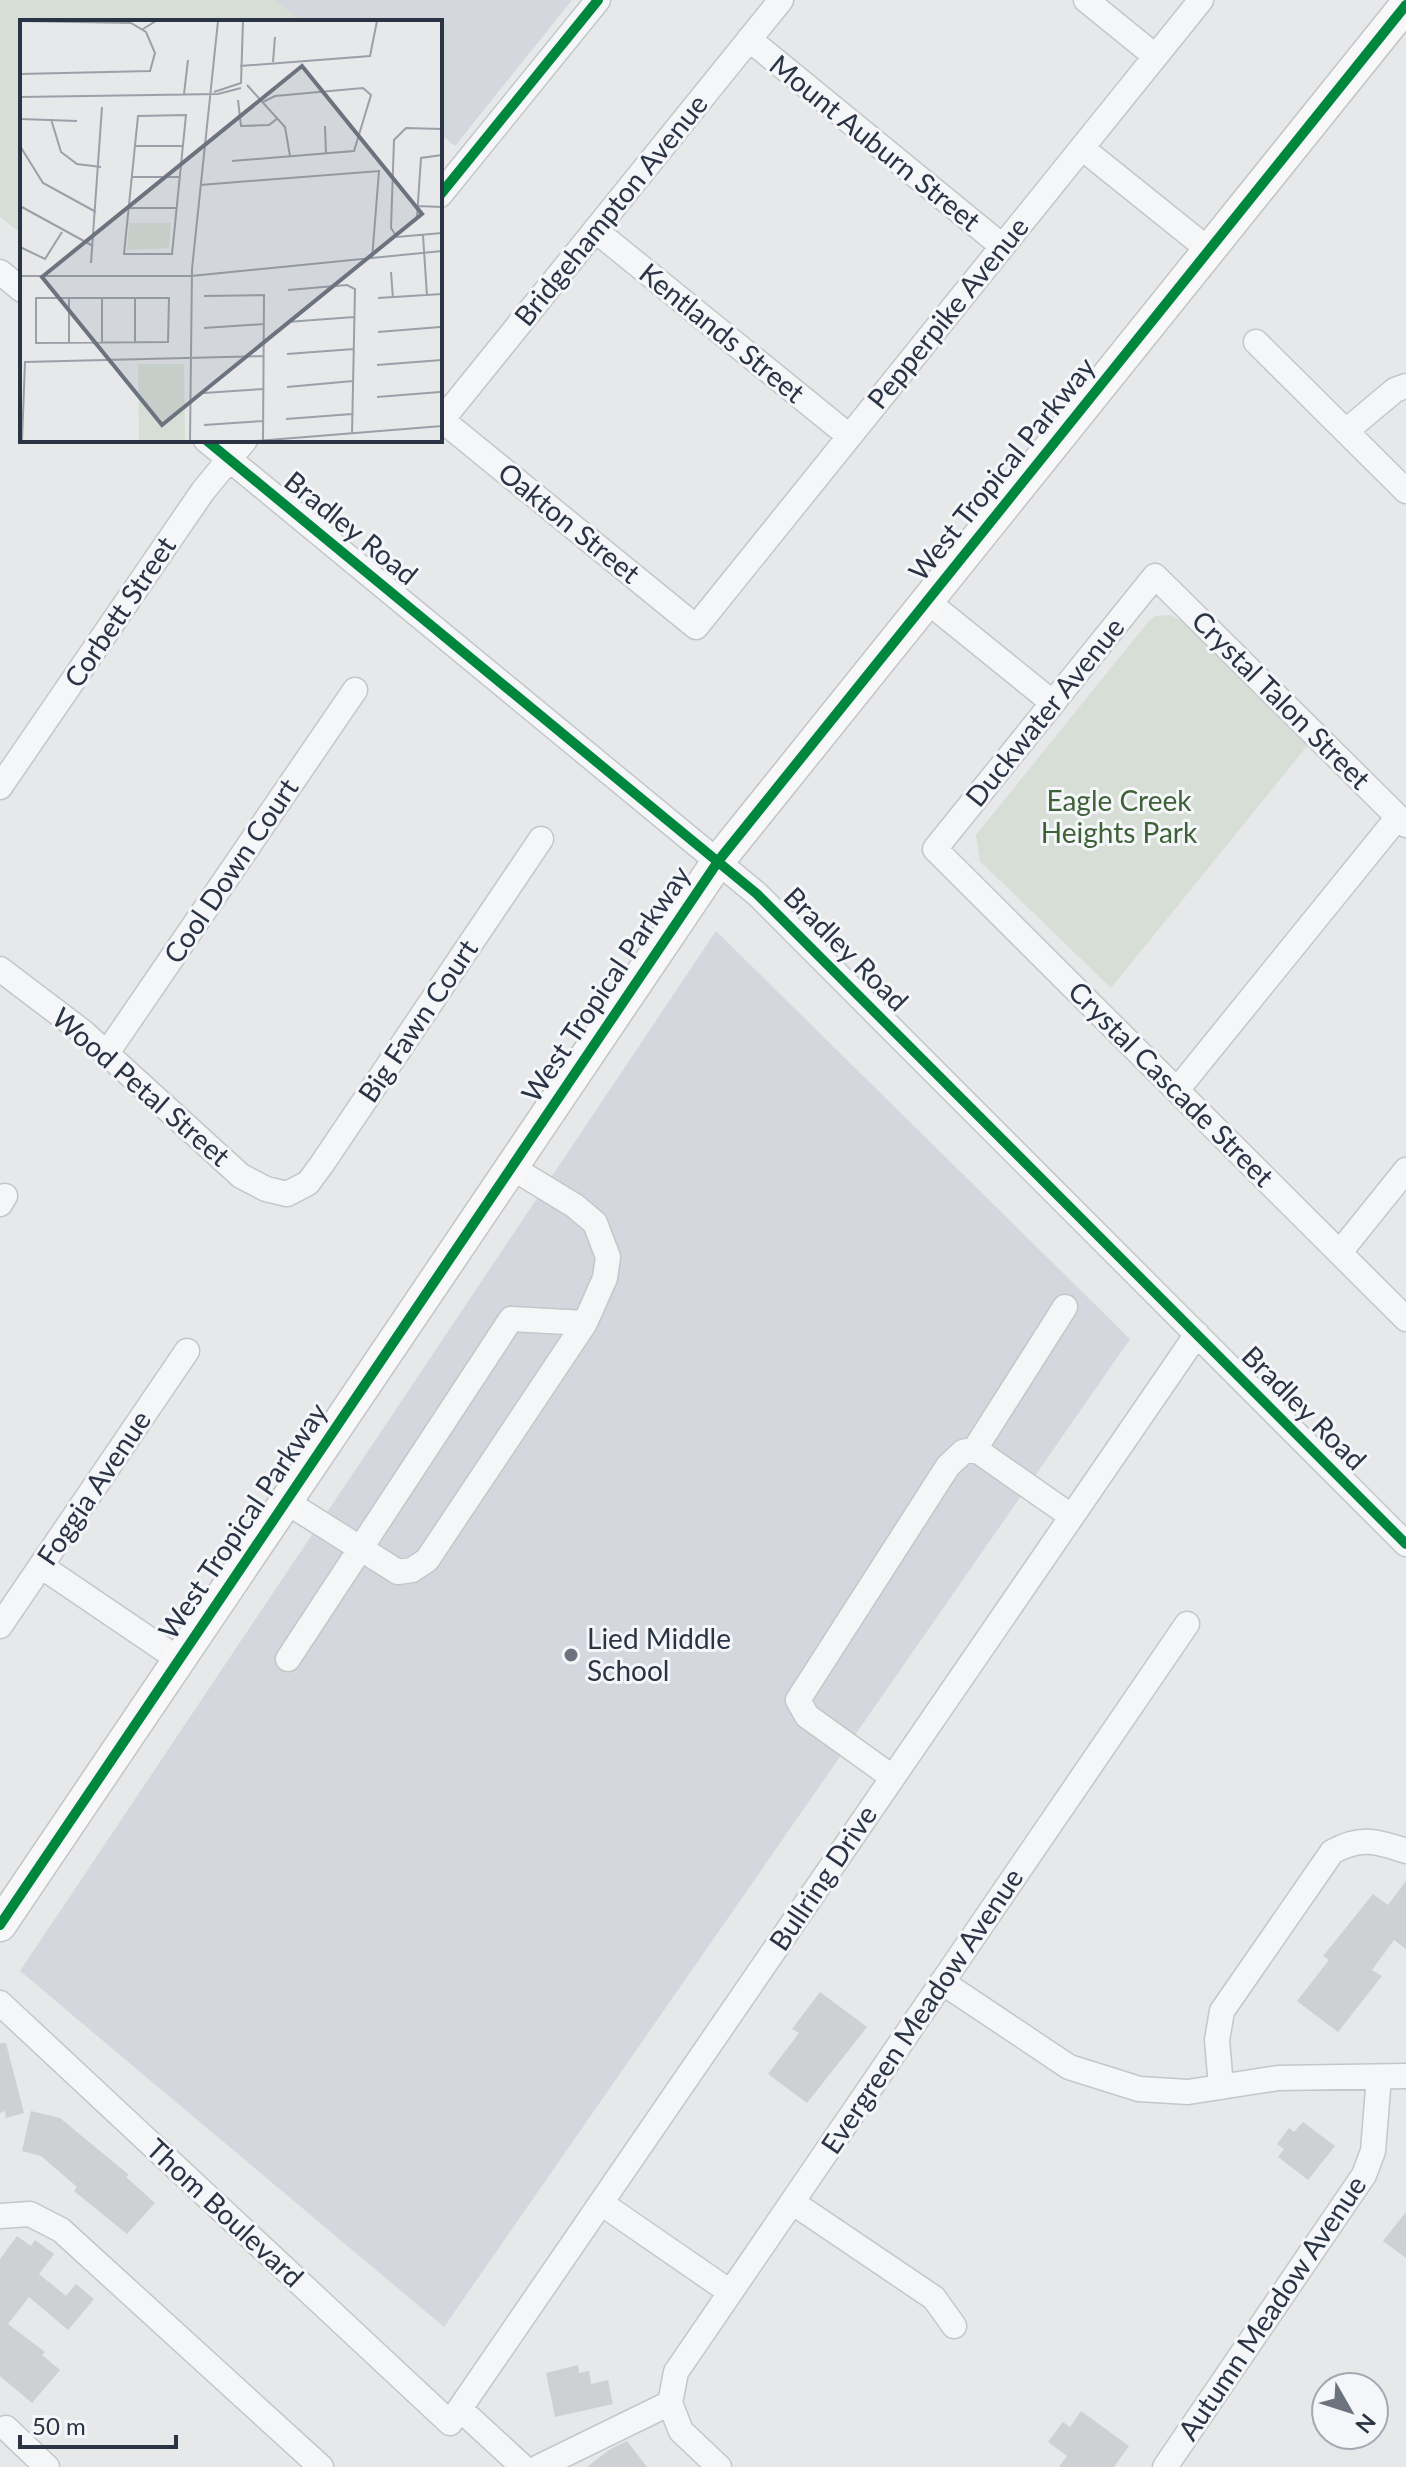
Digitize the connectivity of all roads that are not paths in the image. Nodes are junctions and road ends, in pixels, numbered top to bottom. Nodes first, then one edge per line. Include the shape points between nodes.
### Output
1 (598, 0) edge
2 (781, 0) edge
3 (1086, 0) edge
4 (1201, 0) edge
5 (1406, 5) edge
6 (749, 39) junction
7 (1155, 56) junction
8 (1082, 148) junction
9 (442, 193) edge
10 (595, 230) junction
11 (1002, 246) junction
12 (1209, 250) junction
13 (0, 272) edge
14 (20, 288) edge
15 (1256, 342) dead end
16 (1406, 386) edge
17 (442, 420) edge
18 (1346, 431) junction
19 (849, 436) junction
20 (208, 442) edge
21 (243, 442) edge
22 (229, 459) junction
23 (1406, 491) edge
24 (1155, 576) joint
25 (927, 601) junction
26 (696, 627) joint
27 (355, 690) dead end
28 (1053, 703) junction
29 (0, 787) edge
30 (1402, 821) edge
31 (541, 839) dead end
32 (935, 849) joint
33 (719, 860) junction
34 (0, 969) edge
35 (107, 1053) junction
36 (1177, 1090) junction
37 (511, 1167) junction
38 (1406, 1170) edge
39 (287, 1194) joint
40 (1340, 1252) junction
41 (1065, 1307) dead end
42 (1406, 1319) edge
43 (585, 1323) junction
44 (1197, 1334) junction
45 (187, 1351) dead end
46 (975, 1449) junction
47 (285, 1501) junction
48 (1071, 1516) junction
49 (1406, 1544) edge
50 (358, 1548) junction
51 (41, 1566) junction
52 (1187, 1624) dead end
53 (0, 1626) edge
54 (178, 1659) junction
55 (288, 1659) dead end
56 (892, 1777) junction
57 (1406, 1851) edge
58 (0, 1925) edge
59 (942, 1982) junction
60 (0, 2003) edge
61 (1406, 2076) edge
62 (1379, 2077) junction
63 (1221, 2087) junction
64 (792, 2202) junction
65 (601, 2203) junction
66 (5, 2215) edge
67 (730, 2292) junction
68 (954, 2326) dead end
69 (670, 2403) junction
70 (455, 2416) junction
71 (6, 2428) dead end
72 (47, 2467) edge
73 (321, 2467) edge
74 (523, 2467) edge
75 (539, 2467) edge
76 (719, 2467) edge
77 (1165, 2467) edge

1 - 9 street
2 - 6 street, Bridgehampton Avenue
3 - 7 street
4 - 7 street, Pepperpike Avenue
5 - 12 main road, West Tropical Parkway
6 - 10 street, Bridgehampton Avenue
6 - 11 street, Mount Auburn Street
7 - 8 street, Pepperpike Avenue
8 - 11 street, Pepperpike Avenue
8 - 12 street
10 - 17 street, Bridgehampton Avenue
10 - 19 street, Kentlands Street
11 - 19 street, Pepperpike Avenue
12 - 25 main road, West Tropical Parkway
13 - 14 street
15 - 18 street
16 - 18 street
17 - 26 street, Oakton Street
18 - 23 street
19 - 26 street, Pepperpike Avenue
20 - 22 street, Bradley Road
21 - 22 street, Corbett Street
22 - 29 street, Corbett Street
22 - 33 street, Bradley Road
24 - 28 street, Duckwater Avenue
24 - 30 street, Crystal Talon Street
25 - 28 street
25 - 33 main road, West Tropical Parkway
27 - 35 street, Cool Down Court
28 - 32 street, Duckwater Avenue
30 - 36 street
31 - 39 street, Big Fawn Court via 322,1164 308,1183
32 - 36 street, Crystal Cascade Street
33 - 37 main road, West Tropical Parkway
33 - 44 street, Bradley Road
34 - 35 street, Wood Petal Street
35 - 39 street, Wood Petal Street via 241,1176
36 - 40 street, Crystal Cascade Street
37 - 43 street via 575,1206 603,1238 608,1257 605,1278
37 - 47 main road, West Tropical Parkway
38 - 40 street
40 - 42 street, Crystal Cascade Street
41 - 46 street
43 - 50 street via 511,1319
43 - 50 street via 427,1560 398,1572
44 - 48 street, Bullring Drive
44 - 49 street, Bradley Road
45 - 51 street, Foggia Avenue
46 - 48 street
46 - 56 street via 948,1466 798,1700 807,1716
47 - 50 street
47 - 54 main road, West Tropical Parkway
48 - 56 street, Bullring Drive
50 - 55 street
51 - 53 street, Foggia Avenue
51 - 54 street
52 - 59 street, Evergreen Meadow Avenue
54 - 58 main road, West Tropical Parkway
56 - 65 street, Bullring Drive
57 - 63 street via 1371,1839 1350,1841 1332,1852 1222,2011 1217,2040
59 - 63 street via 1069,2067 1139,2089 1188,2092
59 - 64 street, Evergreen Meadow Avenue
60 - 70 street, Thom Boulevard
61 - 62 street
62 - 63 street via 1278,2078
62 - 77 street, Autumn Meadow Avenue via 1373,2151 1364,2175
64 - 67 street, Evergreen Meadow Avenue
64 - 68 street via 934,2298
65 - 67 street
65 - 70 street, Bullring Drive
66 - 73 street via 30,2214 61,2230
67 - 69 street, Evergreen Meadow Avenue via 676,2372
69 - 75 street
69 - 76 street via 681,2431
70 - 74 street, Thom Boulevard
71 - 72 street

